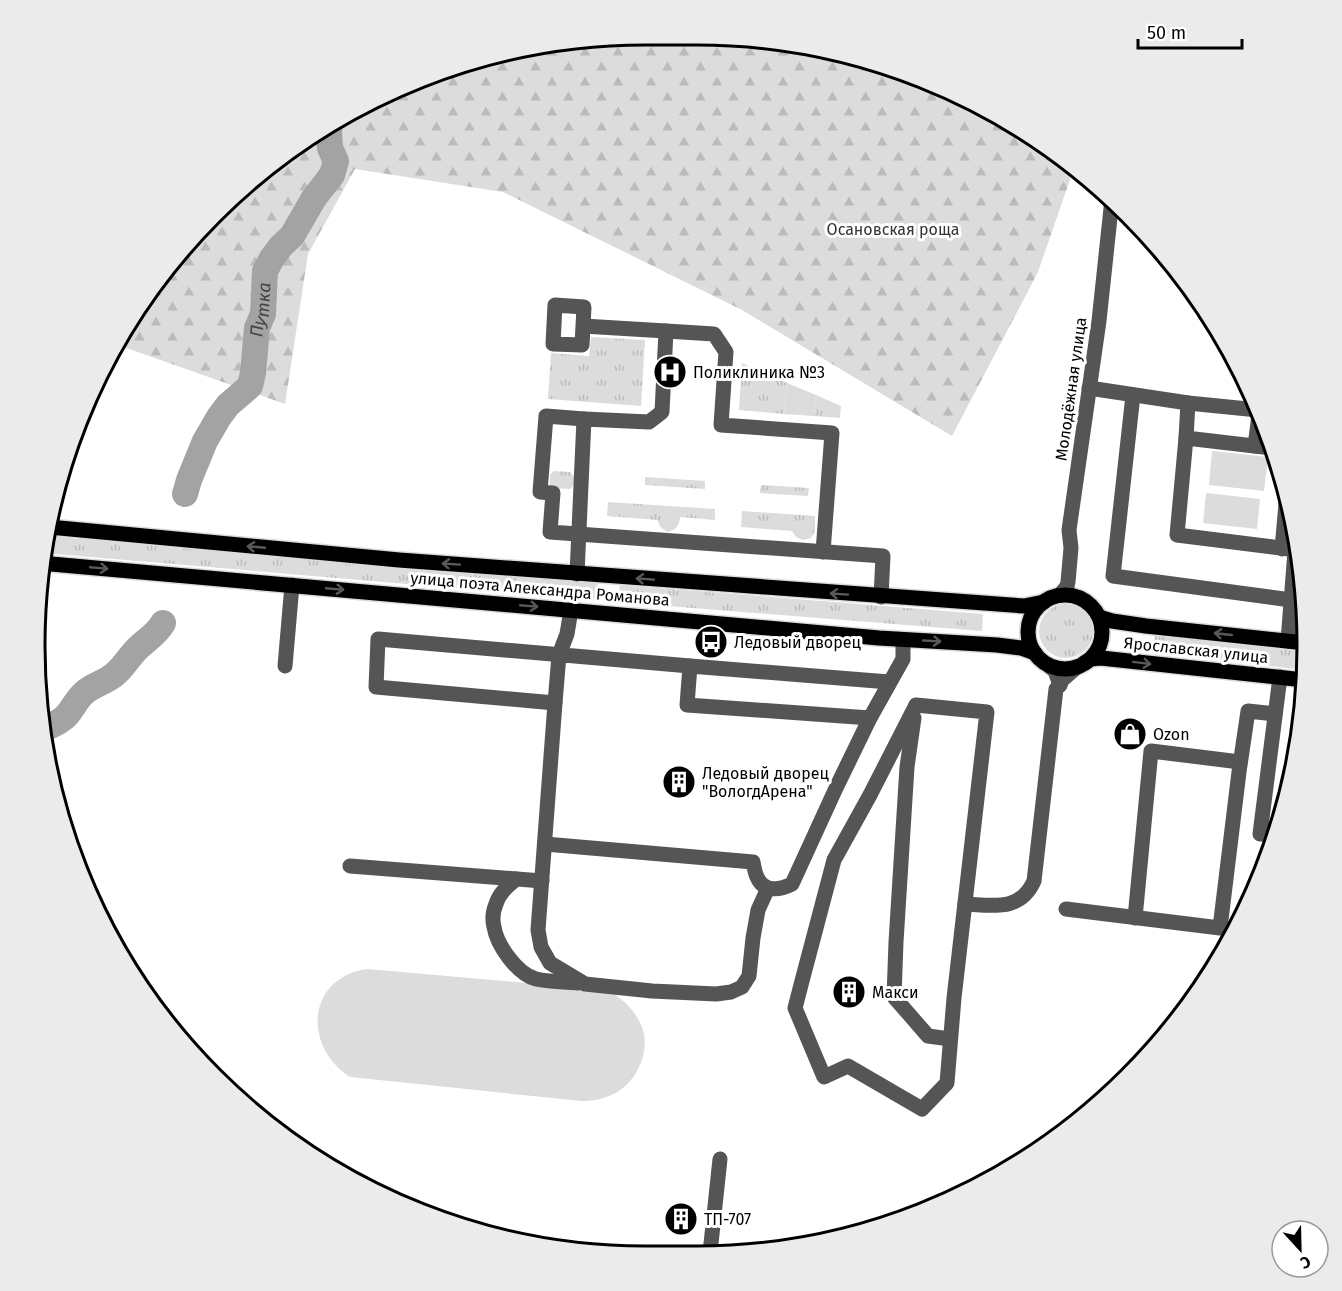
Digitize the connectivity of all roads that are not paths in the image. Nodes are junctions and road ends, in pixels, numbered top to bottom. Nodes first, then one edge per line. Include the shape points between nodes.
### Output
1 (1111, 211) edge
2 (583, 326) dead end
3 (666, 331) junction
4 (1089, 388) junction
5 (1134, 395) junction
6 (1188, 403) junction
7 (1249, 411) edge
8 (584, 419) junction
9 (1257, 431) edge
10 (1186, 438) junction
11 (1256, 446) junction
12 (1263, 447) edge
13 (57, 529) edge
14 (578, 534) junction
15 (1289, 550) edge
16 (823, 552) junction
17 (51, 564) edge
18 (1292, 565) edge
19 (577, 574) junction
20 (292, 585) junction
21 (1064, 589) junction
22 (881, 597) junction
23 (1291, 600) junction
24 (1044, 602) junction
25 (571, 610) junction
26 (1099, 617) junction
27 (903, 640) junction
28 (1288, 641) junction
29 (1297, 642) edge
30 (1035, 653) junction
31 (560, 655) junction
32 (1047, 664) junction
33 (1081, 665) junction
34 (285, 666) dead end
35 (690, 666) junction
36 (1280, 677) junction
37 (1296, 679) edge
38 (889, 682) junction
39 (1060, 685) junction
40 (555, 703) junction
41 (916, 705) junction
42 (1275, 714) junction
43 (870, 718) junction
44 (1240, 762) junction
45 (1266, 834) edge
46 (545, 844) junction
47 (350, 866) dead end
48 (516, 879) junction
49 (542, 881) junction
50 (768, 888) junction
51 (965, 904) junction
52 (1066, 909) dead end
53 (1135, 918) junction
54 (585, 984) junction
55 (950, 1039) junction
56 (720, 1159) dead end
57 (711, 1246) edge

1 - 4 street, Молодёжная улица
2 - 3 street
3 - 8 street via 662,412 649,422
3 - 16 street via 714,334 726,352 721,425 832,433
4 - 5 street
4 - 21 street, Молодёжная улица
5 - 6 street
5 - 23 street via 1113,576
6 - 7 street
6 - 10 street
8 - 14 street
8 - 14 street via 546,416 540,492 553,493 550,532
9 - 11 street
10 - 11 street
10 - 15 street via 1177,535
11 - 12 street
19 -> 13 main road, улица поэта Александра Романова
14 - 16 street
14 - 19 street
16 - 22 street via 883,556
17 -> 20 main road, улица поэта Александра Романова
18 - 23 street
22 -> 19 main road, улица поэта Александра Романова
20 -> 25 main road, улица поэта Александра Романова
20 - 34 street
21 - 24 main road
21 - 26 main road via 1088,603
22 - 24 main road, улица поэта Александра Романова via 1024,606
23 - 28 street
24 - 30 main road via 1029,622 1029,638
25 - 27 main road, улица поэта Александра Романова
25 - 31 street
28 -> 26 main road, Ярославская улица via 1146,626
26 - 33 main road via 1099,646
27 -> 30 main road, улица поэта Александра Романова via 997,645
27 - 38 street via 903,659
28 - 29 main road, Ярославская улица
30 - 32 main road
31 - 35 street
31 - 40 street
31 - 40 street via 378,639 376,687
32 - 33 main road via 1062,668
32 - 39 street via 1055,671
33 -> 36 main road, Ярославская улица via 1101,658
33 - 39 street
35 - 38 street
35 - 43 street via 687,705
36 - 37 main road, Ярославская улица
36 - 42 street
38 - 43 street
39 - 51 street via 1056,689 1034,881 1025,894 1006,905
40 - 46 street
41 - 51 street via 987,712
41 - 55 street via 907,767 894,997 928,1036
41 - 55 street via 834,860 795,1008 824,1077 848,1066 922,1109 947,1083
42 - 44 street via 1248,711
42 - 45 street via 1260,834
43 - 50 street via 792,884 780,890
44 - 53 street via 1220,928
44 - 53 street via 1151,751
46 - 49 street
46 - 50 street via 753,862 758,880
47 - 48 street
48 - 49 street
48 - 54 street via 496,901 494,913 495,934 506,953 525,974 536,979
49 - 54 street via 538,930 541,947 550,963
50 - 54 street via 758,910 749,976 742,987 716,994
51 - 55 street
52 - 53 street
56 - 57 street

